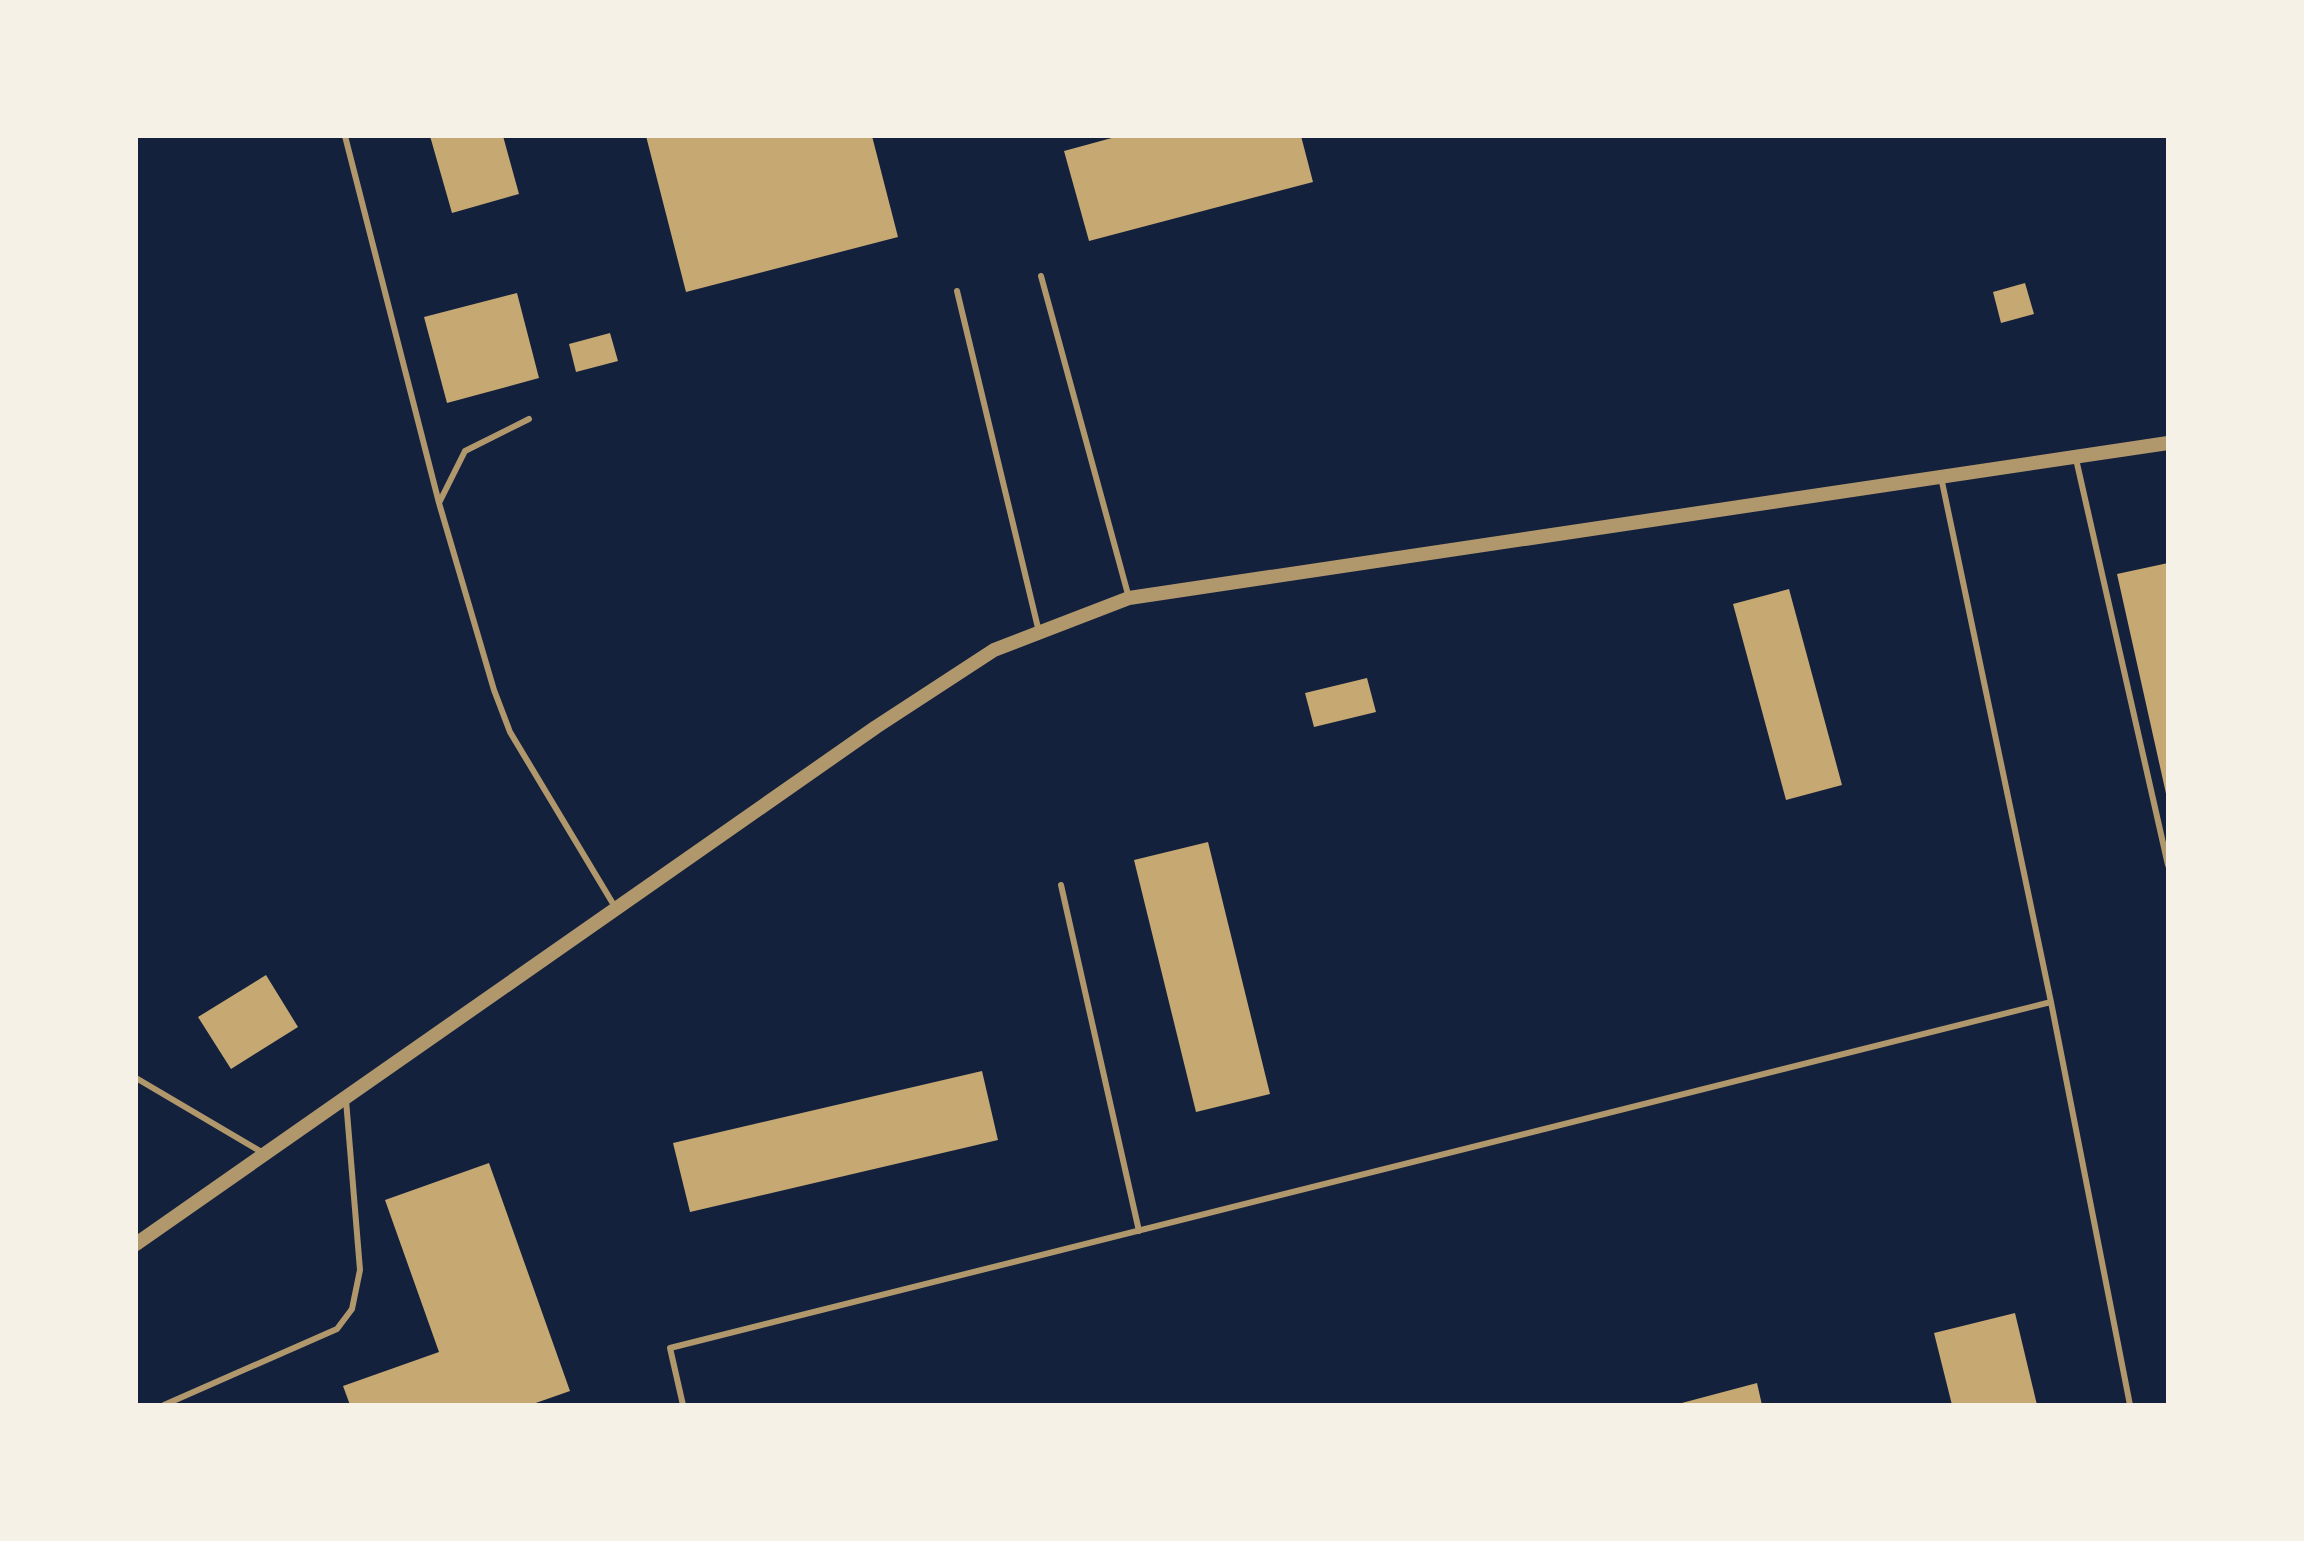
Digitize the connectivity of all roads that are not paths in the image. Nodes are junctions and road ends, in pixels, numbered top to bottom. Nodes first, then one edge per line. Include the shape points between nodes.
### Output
1 (345, 136) edge
2 (1041, 276) dead end
3 (957, 291) dead end
4 (529, 419) dead end
5 (2168, 443) edge
6 (2076, 457) junction
7 (1941, 477) junction
8 (439, 503) junction
9 (1129, 598) junction
10 (1039, 632) junction
11 (2168, 865) edge
12 (1061, 885) dead end
13 (616, 909) junction
14 (2051, 1002) junction
15 (136, 1078) edge
16 (346, 1098) junction
17 (265, 1154) junction
18 (1139, 1231) junction
19 (136, 1244) edge
20 (164, 1405) edge
21 (683, 1405) edge
22 (2130, 1405) edge

1 - 8 lane
2 - 9 lane
3 - 10 lane
4 - 8 lane via 465,451
5 - 6 street
6 - 7 street
6 - 11 lane
7 - 9 street
7 - 14 lane
8 - 13 lane via 510,732
9 - 10 street
10 - 13 street via 994,650 929,692
12 - 18 lane
13 - 16 street
14 - 18 lane
14 - 22 lane
15 - 17 lane
16 - 17 street
16 - 20 lane via 360,1270 352,1309 337,1329
17 - 19 street
18 - 21 lane via 670,1348

